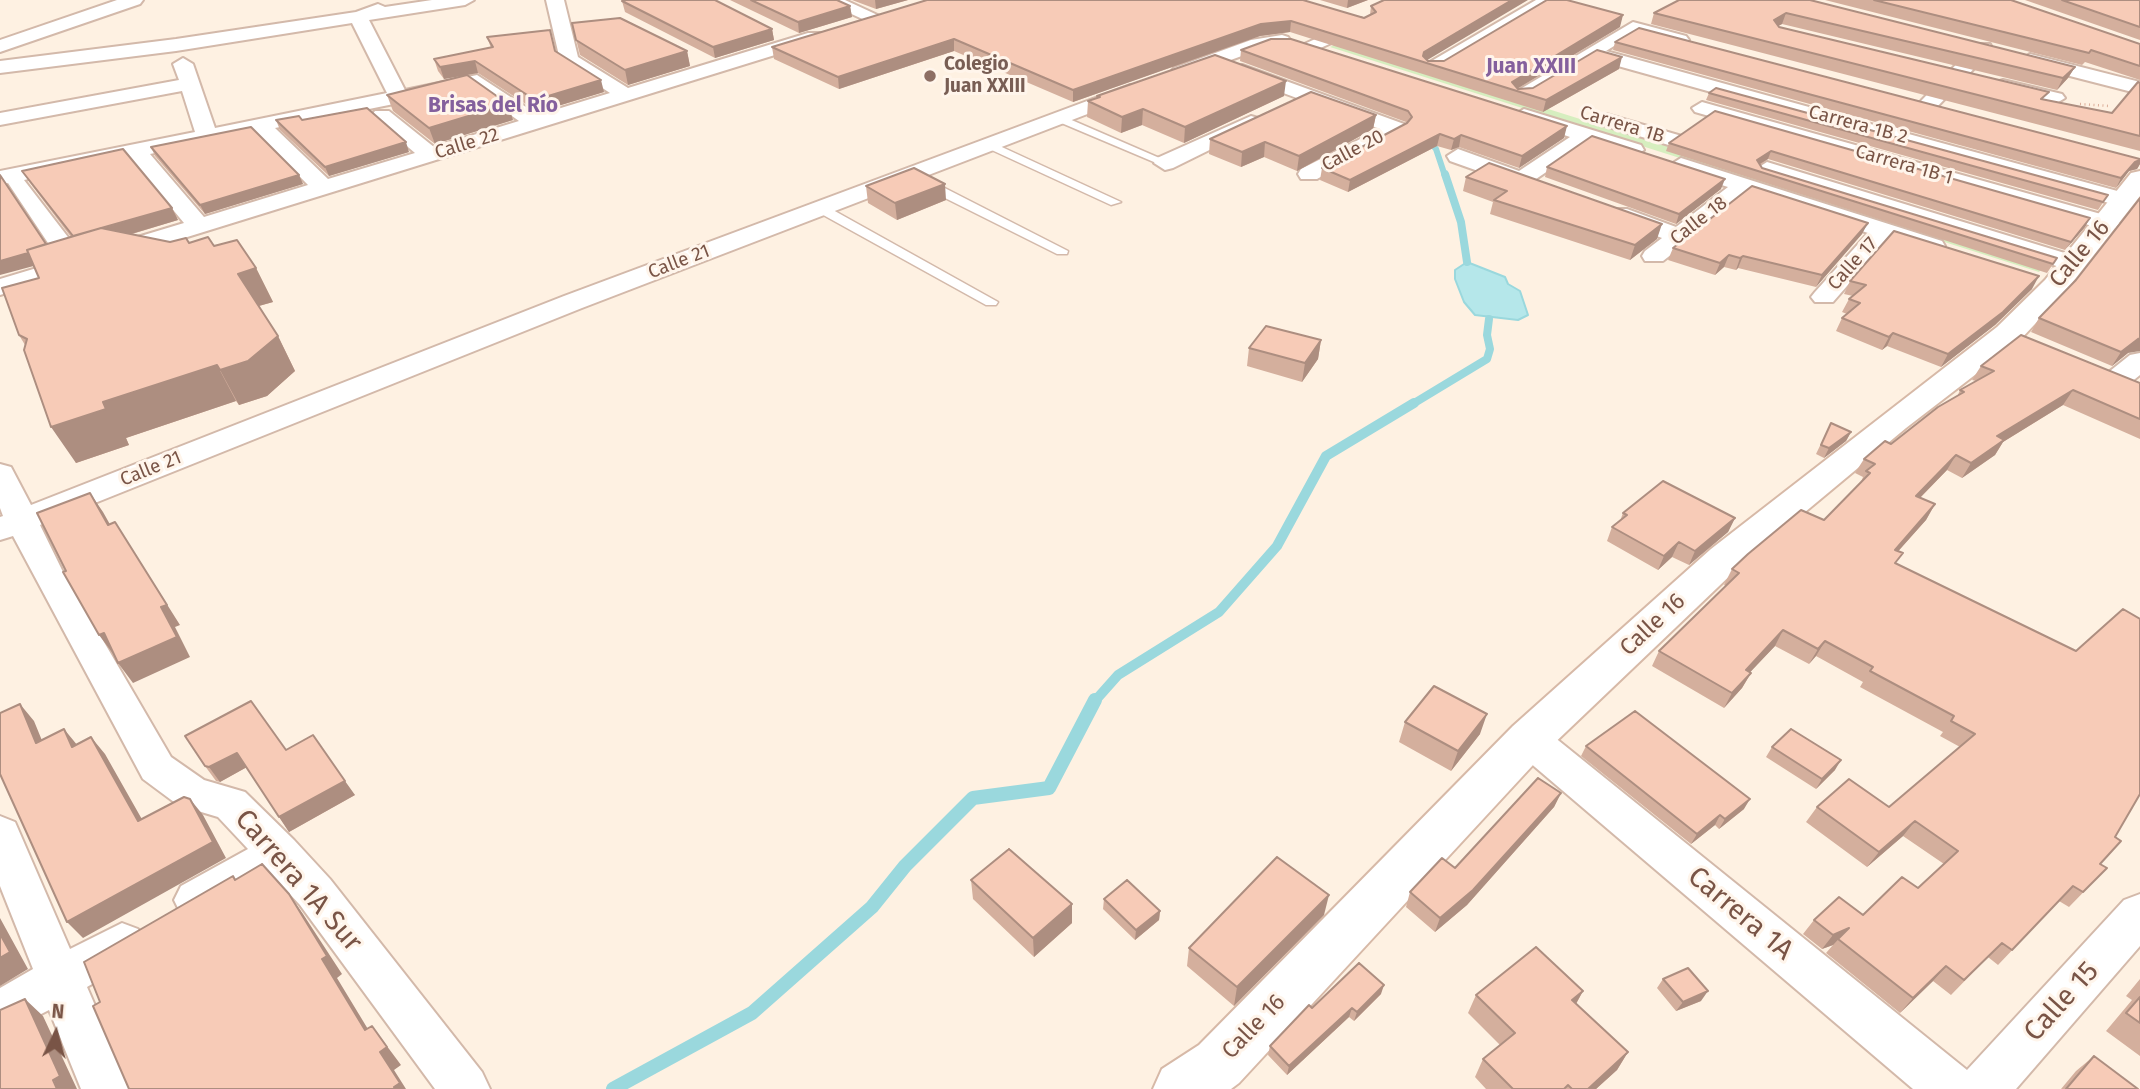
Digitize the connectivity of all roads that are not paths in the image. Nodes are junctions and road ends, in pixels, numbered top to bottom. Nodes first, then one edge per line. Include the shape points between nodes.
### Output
1 (134, 0) edge
2 (400, 0) edge
3 (465, 0) edge
4 (555, 0) edge
5 (830, 0) edge
6 (1548, 0) edge
7 (328, 2) dead end
8 (899, 11) edge
9 (367, 14) junction
10 (1353, 15) edge
11 (875, 18) junction
12 (772, 30) edge
13 (797, 42) junction
14 (1958, 42) edge
15 (1359, 43) edge
16 (176, 45) junction
17 (1335, 45) junction
18 (1700, 45) edge
19 (0, 46) edge
20 (1997, 52) junction
21 (1591, 53) junction
22 (690, 56) dead end
23 (1409, 58) edge
24 (1213, 61) junction
25 (1433, 66) junction
26 (0, 67) edge
27 (713, 68) junction
28 (1929, 68) edge
29 (1456, 74) edge
30 (1956, 75) junction
31 (189, 84) junction
32 (2140, 88) edge
33 (626, 95) junction
34 (1307, 96) junction
35 (1507, 96) junction
36 (399, 97) junction
37 (1901, 98) edge
38 (2055, 98) dead end
39 (1928, 105) junction
40 (1702, 108) dead end
41 (1953, 112) edge
42 (382, 115) dead end
43 (1056, 117) junction
44 (0, 119) edge
45 (535, 123) junction
46 (261, 126) junction
47 (1891, 134) junction
48 (1587, 135) junction
49 (207, 137) junction
50 (987, 144) junction
51 (136, 151) junction
52 (1867, 154) junction
53 (431, 155) junction
54 (1458, 156) dead end
55 (1166, 163) joint
56 (1743, 169) junction
57 (908, 174) junction
58 (1309, 174) dead end
59 (1522, 179) junction
60 (9, 181) edge
61 (324, 188) junction
62 (1548, 189) edge
63 (2123, 201) edge
64 (1115, 202) dead end
65 (1601, 207) edge
66 (820, 208) junction
67 (199, 226) junction
68 (1883, 230) junction
69 (1679, 236) junction
70 (1062, 251) dead end
71 (1949, 252) edge
72 (1654, 256) dead end
73 (75, 264) junction
74 (2052, 275) junction
75 (0, 287) edge
76 (1824, 297) dead end
77 (991, 302) dead end
78 (2140, 361) edge
79 (2115, 381) edge
80 (0, 474) edge
81 (10, 525) edge
82 (1529, 739) junction
83 (0, 834) edge
84 (279, 853) junction
85 (2140, 914) edge
86 (60, 978) junction
87 (0, 1013) edge
88 (106, 1089) edge
89 (465, 1089) edge
90 (1182, 1089) edge
91 (1951, 1089) edge
92 (1983, 1089) edge

1 - 19 street
2 - 9 street
3 - 9 street
4 - 33 street via 569,60
5 - 11 street
6 - 25 street
7 - 9 street
8 - 11 street, Calle 22
9 - 16 street
9 - 36 street
10 - 17 street
11 - 13 street, Calle 22
12 - 13 street
13 - 27 street, Calle 22
14 - 20 street
15 - 17 street
16 - 26 street
16 - 31 street
17 - 24 street, Calle 21 via 1267,41
18 - 21 street via 1633,27
20 - 30 street
20 - 32 street
21 - 35 street
21 - 47 street, Carrera 1B 2
22 - 27 street
23 - 25 street
24 - 34 street
24 - 43 street, Calle 21
25 - 29 street
27 - 33 street, Calle 22
28 - 30 street
30 - 38 street
30 - 39 street
31 - 44 street
31 - 49 street
33 - 45 street, Calle 22
34 - 55 street
34 - 58 street, Calle 20 via 1397,128
35 - 48 street, Carrera 1B
35 - 56 street, Carrera 1B
36 - 45 street via 477,81
36 - 46 street
37 - 39 street
39 - 41 street
39 - 47 street
40 - 52 street, Carrera 1B 1
42 - 53 street
43 - 50 street, Calle 21
43 - 55 lane
45 - 53 street, Calle 22
46 - 49 street
46 - 61 street
47 - 52 street
47 - 63 street, Carrera 1B 2
48 - 56 street, Carrera 1B
48 - 59 street
49 - 51 street
50 - 57 street, Calle 21
50 - 64 lane
51 - 60 street
51 - 67 street
52 - 63 street, Carrera 1B 1
53 - 61 street, Calle 22
54 - 59 street
56 - 68 street, Carrera 1B
56 - 69 street, Calle 18
56 - 74 street, Carrera 1B
57 - 66 street, Calle 21
57 - 70 lane
59 - 62 street
60 - 73 street
61 - 67 street, Calle 22
63 - 74 street, Calle 16
65 - 69 street
66 - 77 lane
66 - 81 street, Calle 21
67 - 73 street, Calle 22
68 - 71 street, Carrera 1B
68 - 76 street, Calle 17
69 - 72 street, Calle 18
73 - 75 street, Calle 22
74 - 82 street, Calle 16 via 2020,339 1894,421 1725,558
78 - 79 street
80 - 81 street, Carrera 1A Sur
81 - 84 street, Carrera 1A Sur via 157,768 192,793 231,804
82 - 90 street, Calle 16 via 1219,1064
82 - 91 street, Carrera 1A
83 - 86 street
84 - 86 street
84 - 89 street, Carrera 1A Sur via 315,892
85 - 92 street, Calle 15
86 - 87 street
86 - 88 street

